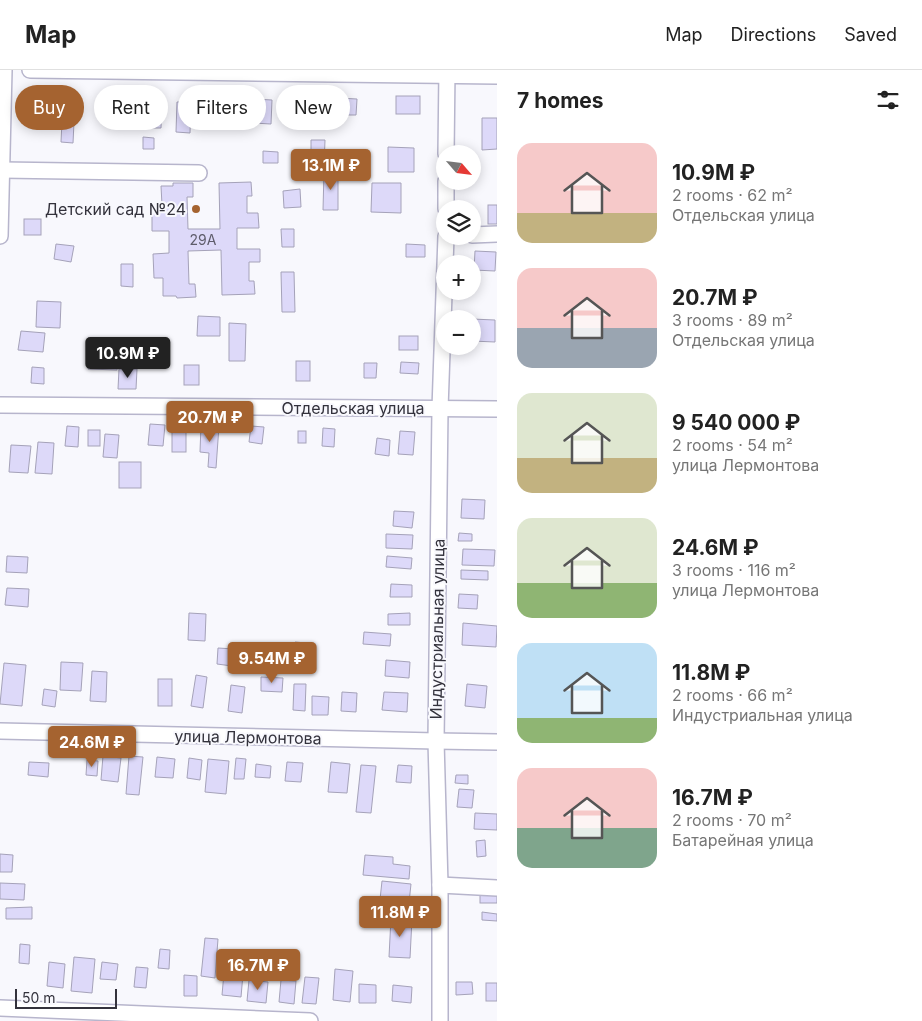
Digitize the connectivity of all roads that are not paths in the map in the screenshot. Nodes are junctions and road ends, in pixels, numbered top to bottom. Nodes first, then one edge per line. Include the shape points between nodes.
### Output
1 (4, 70) edge
2 (30, 70) edge
3 (447, 73) edge
4 (497, 76) edge
5 (446, 145) edge
6 (2, 170) junction
7 (199, 173) dead end
8 (497, 234) edge
9 (481, 235) edge
10 (0, 236) edge
11 (446, 245) edge
12 (0, 405) edge
13 (440, 409) junction
14 (497, 409) edge
15 (0, 731) edge
16 (436, 741) junction
17 (497, 742) edge
18 (440, 885) junction
19 (497, 888) edge
20 (0, 1008) edge
21 (310, 1021) edge
22 (440, 1021) edge

1 - 6 street
2 - 3 street
3 - 4 street
3 - 5 street
6 - 7 street
6 - 10 street
8 - 9 street
11 - 13 street, Индустриальная улица
12 - 13 street, Отдельская улица
13 - 14 street, Отдельская улица
13 - 16 street, Индустриальная улица
15 - 16 street, улица Лермонтова
16 - 17 street, улица Лермонтова
16 - 18 street, Индустриальная улица
18 - 19 street
18 - 22 street, Индустриальная улица
20 - 21 street

